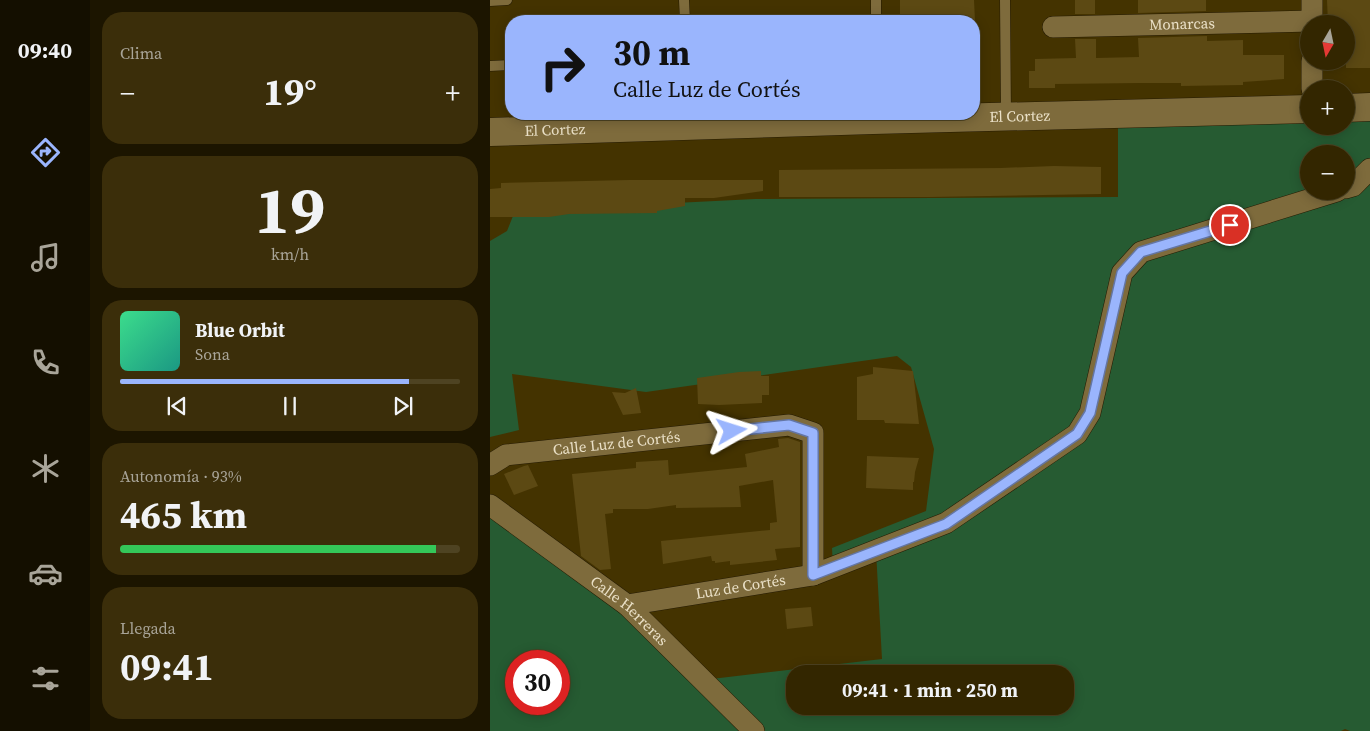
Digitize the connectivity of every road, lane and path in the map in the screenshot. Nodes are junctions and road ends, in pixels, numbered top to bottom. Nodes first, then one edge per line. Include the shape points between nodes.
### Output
1 (507, 0) edge
2 (684, 0) edge
3 (876, 0) edge
4 (1005, 0) edge
5 (1312, 0) edge
6 (490, 1) edge
7 (685, 15) edge
8 (876, 15) edge
9 (1312, 15) edge
10 (1300, 22) edge
11 (1053, 27) dead end
12 (490, 66) edge
13 (505, 66) edge
14 (1370, 107) edge
15 (1355, 108) edge
16 (1300, 109) edge
17 (980, 116) edge
18 (1006, 116) junction
19 (686, 120) edge
20 (490, 132) edge
21 (1370, 169) edge
22 (1355, 184) edge
23 (1308, 200) edge
24 (490, 465) edge
25 (490, 505) edge
26 (813, 575) junction
27 (627, 605) junction
28 (754, 731) edge

1 - 6 lane
2 - 7 lane
3 - 8 lane
4 - 18 lane
5 - 9 street
10 - 11 street, Monarcas
12 - 13 lane
14 - 15 street
16 - 18 street, El Cortez
17 - 18 street, El Cortez
19 - 20 street, El Cortez
21 - 22 street
23 - 26 street, Luz de Cortés via 1141,252 1122,273 1090,413 1077,434 946,524
24 - 26 street, Calle Luz de Cortés via 506,455 789,425 813,433
25 - 27 street, Calle Herreras
26 - 27 street, Luz de Cortés
27 - 28 street, Calle Herreras

